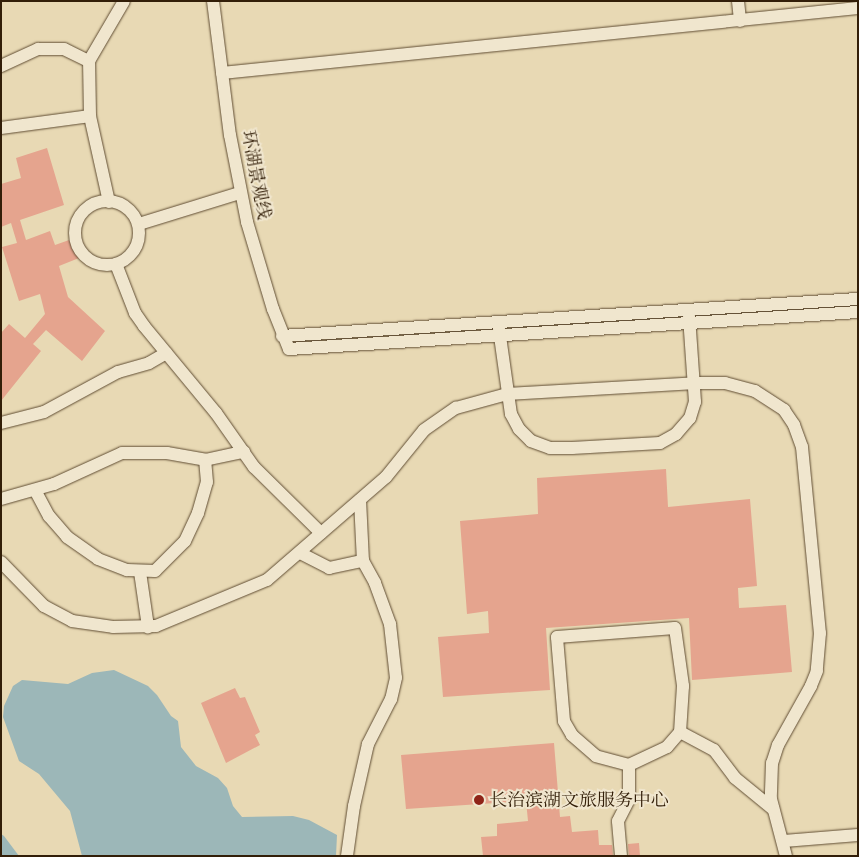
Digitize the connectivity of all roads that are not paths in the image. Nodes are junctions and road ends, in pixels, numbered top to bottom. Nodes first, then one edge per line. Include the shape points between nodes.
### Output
1 (124, 1) edge
2 (213, 1) edge
3 (738, 1) edge
4 (858, 8) edge
5 (740, 21) junction
6 (88, 61) junction
7 (1, 66) edge
8 (222, 73) junction
9 (90, 116) junction
10 (1, 128) edge
11 (240, 193) junction
12 (109, 202) junction
13 (139, 224) junction
14 (116, 264) junction
15 (858, 299) edge
16 (688, 310) junction
17 (858, 312) edge
18 (498, 322) junction
19 (690, 323) junction
20 (282, 336) junction
21 (500, 336) junction
22 (166, 353) junction
23 (696, 383) junction
24 (507, 394) junction
25 (1, 423) edge
26 (244, 452) junction
27 (205, 460) junction
28 (35, 490) junction
29 (1, 499) edge
30 (360, 500) junction
31 (321, 533) junction
32 (300, 553) junction
33 (363, 561) junction
34 (1, 562) edge
35 (140, 572) junction
36 (148, 627) junction
37 (680, 732) junction
38 (629, 765) junction
39 (773, 809) junction
40 (858, 835) edge
41 (784, 841) junction
42 (347, 856) edge
43 (621, 856) edge
44 (786, 856) edge

1 - 6 street
2 - 8 street, 环湖景观线
3 - 5 street
4 - 5 street
5 - 8 street
6 - 7 street via 64,49 38,49
6 - 9 street
8 - 11 street, 环湖景观线
9 - 10 street
9 - 12 street
11 - 13 street
11 - 20 street, 环湖景观线 via 255,254
12 - 13 street via 126,206
12 - 14 street via 94,203 86,209 75,227 75,237 84,256 92,262
13 - 14 street via 138,246 132,256
14 - 22 street via 135,313
15 - 16 street
16 - 18 street
16 - 19 street
17 - 19 street
18 - 20 street
18 - 21 street
19 - 21 street
19 - 23 street
20 - 21 street, 环湖景观线 via 289,349
21 - 24 street
22 - 25 street via 150,363 118,372 44,412
22 - 26 street
23 - 24 street
23 - 24 street via 690,418 676,434 660,442 572,448 550,448 531,441 511,414
23 - 39 street via 725,383 768,398 794,425 802,447 820,641 817,671 778,745 772,763
24 - 30 street via 456,408 439,418 424,430 386,477
26 - 27 street
26 - 31 street
27 - 28 street via 167,453 122,453
27 - 35 street via 207,482 185,541 155,571
28 - 29 street
28 - 35 street via 49,516 67,537 98,559
30 - 31 street
30 - 33 street
31 - 32 street
32 - 33 street via 329,568
32 - 36 street via 267,580
33 - 42 street via 387,612 396,678 391,699 368,744
34 - 36 street via 44,606 72,621 113,627
35 - 36 street
37 - 38 street via 668,747
37 - 38 street via 683,686 675,628 557,637 564,721 572,735 596,756
37 - 39 street via 714,750 735,778
38 - 43 street via 629,799 618,821
39 - 41 street
40 - 41 street
41 - 44 street

